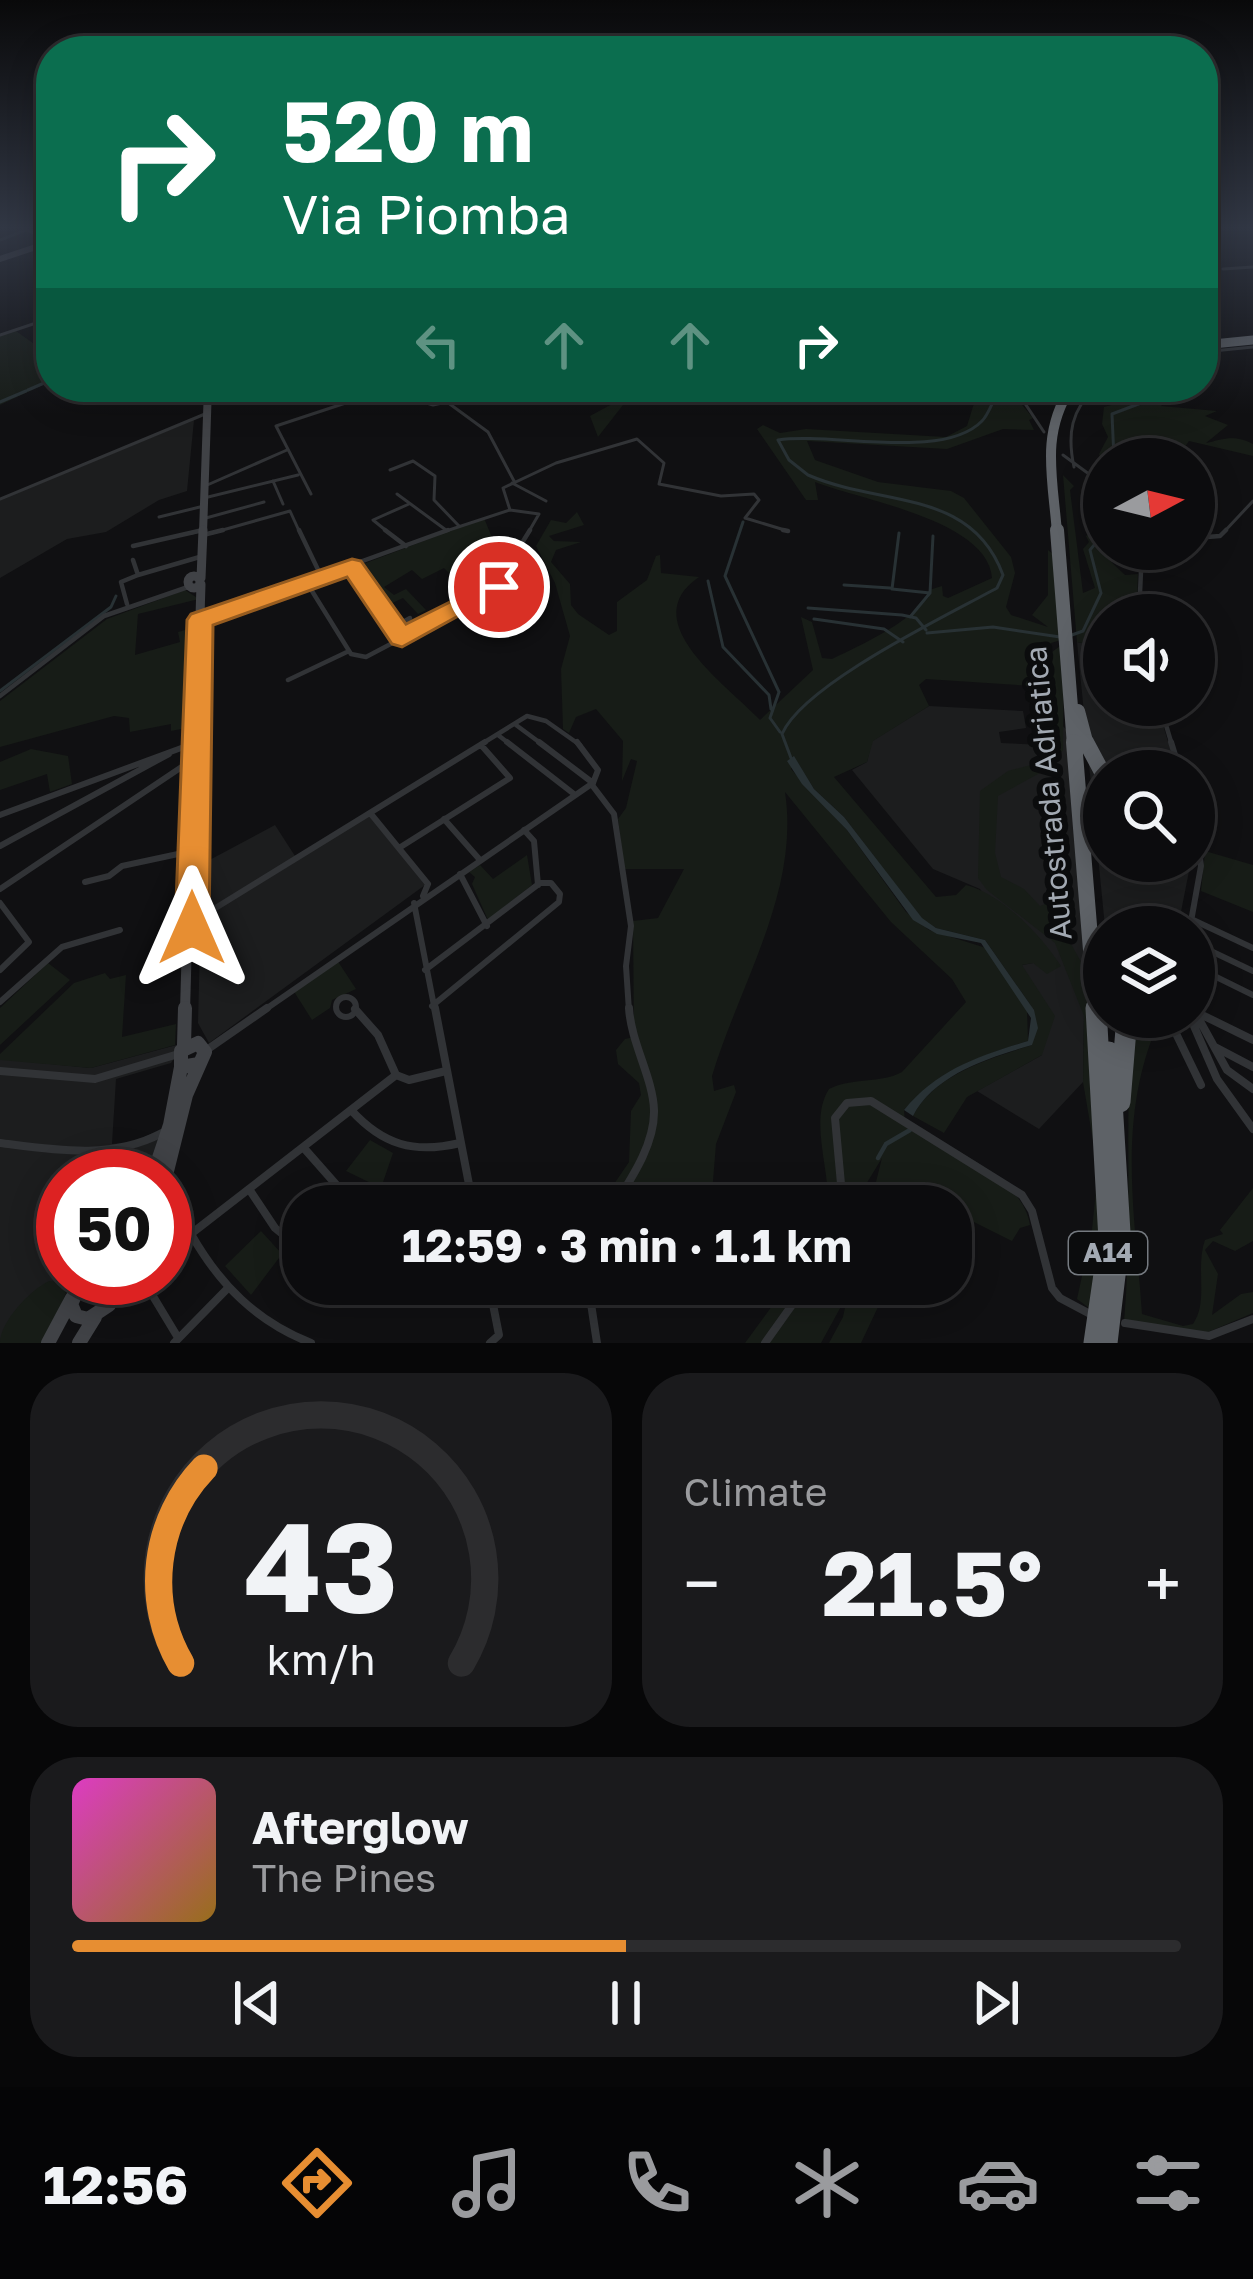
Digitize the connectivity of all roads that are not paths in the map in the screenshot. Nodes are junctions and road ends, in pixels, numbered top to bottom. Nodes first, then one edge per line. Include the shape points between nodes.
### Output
1 (36, 323) edge
2 (0, 335) edge
3 (1253, 341) edge
4 (1218, 344) edge
5 (208, 402) edge
6 (349, 402) edge
7 (448, 402) edge
8 (1023, 402) edge
9 (1067, 402) edge
10 (1081, 402) edge
11 (207, 414) junction
12 (1044, 432) dead end
13 (289, 450) junction
14 (1063, 455) dead end
15 (1075, 466) junction
16 (390, 470) dead end
17 (1083, 471) edge
18 (298, 475) junction
19 (273, 481) junction
20 (513, 482) junction
21 (205, 486) junction
22 (311, 494) dead end
23 (397, 494) dead end
24 (0, 499) edge
25 (546, 501) dead end
26 (1253, 501) edge
27 (204, 502) junction
28 (264, 502) dead end
29 (283, 504) dead end
30 (409, 504) junction
31 (510, 510) junction
32 (159, 517) dead end
33 (203, 518) junction
34 (295, 523) junction
35 (459, 526) junction
36 (282, 527) dead end
37 (446, 530) junction
38 (203, 532) junction
39 (788, 532) dead end
40 (299, 533) junction
41 (1215, 536) edge
42 (286, 537) dead end
43 (133, 546) dead end
44 (406, 546) junction
45 (169, 556) dead end
46 (203, 558) junction
47 (133, 560) dead end
48 (171, 565) junction
49 (352, 567) junction
50 (135, 576) junction
51 (322, 578) junction
52 (194, 582) junction
53 (307, 584) junction
54 (127, 604) junction
55 (410, 618) dead end
56 (200, 620) junction
57 (394, 627) junction
58 (402, 638) junction
59 (349, 651) junction
60 (288, 680) dead end
61 (0, 696) edge
62 (1075, 703) junction
63 (515, 724) junction
64 (498, 735) junction
65 (196, 743) junction
66 (481, 745) junction
67 (1089, 750) edge
68 (1064, 751) dead end
69 (195, 758) junction
70 (155, 759) junction
71 (123, 769) junction
72 (130, 776) junction
73 (592, 784) junction
74 (576, 795) junction
75 (370, 813) junction
76 (0, 815) edge
77 (444, 819) junction
78 (524, 830) junction
79 (0, 846) edge
80 (399, 848) junction
81 (192, 850) junction
82 (480, 860) junction
83 (460, 874) junction
84 (450, 880) junction
85 (85, 882) dead end
86 (428, 884) junction
87 (538, 885) junction
88 (0, 889) edge
89 (0, 903) edge
90 (412, 904) junction
91 (1095, 906) edge
92 (188, 918) junction
93 (487, 926) junction
94 (120, 930) dead end
95 (1215, 933) edge
96 (1253, 948) edge
97 (1215, 953) edge
98 (0, 970) edge
99 (425, 970) junction
100 (1253, 971) edge
101 (1215, 976) edge
102 (1253, 994) edge
103 (0, 1002) edge
104 (432, 1006) junction
105 (356, 1010) dead end
106 (1215, 1023) edge
107 (1093, 1038) edge
108 (1108, 1038) edge
109 (1125, 1038) edge
110 (1178, 1038) edge
111 (1202, 1038) edge
112 (1206, 1038) edge
113 (1253, 1040) edge
114 (1210, 1045) junction
115 (186, 1056) junction
116 (1100, 1057) junction
117 (1253, 1067) edge
118 (0, 1071) edge
119 (446, 1072) junction
120 (396, 1075) junction
121 (1201, 1084) dead end
122 (1252, 1089) edge
123 (351, 1110) junction
124 (170, 1125) junction
125 (1253, 1129) edge
126 (0, 1143) edge
127 (460, 1143) junction
128 (138, 1145) junction
129 (1118, 1147) junction
130 (303, 1148) junction
131 (145, 1149) edge
132 (162, 1149) edge
133 (168, 1149) edge
134 (336, 1185) edge
135 (469, 1185) edge
136 (627, 1185) edge
137 (841, 1185) edge
138 (249, 1190) junction
139 (192, 1233) edge
140 (282, 1234) edge
141 (192, 1237) edge
142 (226, 1290) junction
143 (68, 1305) edge
144 (74, 1305) edge
145 (104, 1305) edge
146 (144, 1305) edge
147 (493, 1305) edge
148 (591, 1305) edge
149 (792, 1305) edge
150 (1092, 1315) dead end
151 (94, 1317) junction
152 (1253, 1319) edge
153 (1125, 1323) dead end
154 (175, 1340) edge
155 (49, 1343) edge
156 (79, 1343) edge
157 (311, 1343) edge
158 (490, 1343) edge
159 (597, 1343) edge
160 (765, 1343) edge
161 (1094, 1343) edge
162 (1107, 1343) edge

1 - 2 street
3 - 4 highway
5 - 11 main road
6 - 13 street via 276,426
7 - 20 street via 488,431
8 - 12 street
9 - 62 highway, Autostrada Adriatica / A14 via 1055,441
10 - 15 street via 1069,445
11 - 21 main road
11 - 24 street
13 - 18 street
13 - 21 street
14 - 15 street
15 - 17 street
16 - 35 street via 413,461 435,476 434,500
18 - 19 street
18 - 22 street
19 - 27 street
19 - 29 street
20 - 25 street
20 - 31 street via 503,488
20 - 39 street via 638,439 664,463 659,484 754,494 759,500 746,518
21 - 27 main road
23 - 30 street
26 - 41 street
27 - 32 street
27 - 33 main road
28 - 33 street
30 - 37 street
30 - 44 street via 373,520
31 - 35 street
31 - 58 street via 539,514 506,584
33 - 38 main road
34 - 36 street
34 - 38 street via 290,511
34 - 40 street
35 - 37 street
37 - 44 street
38 - 43 street
38 - 46 main road
40 - 42 street
40 - 51 street
44 - 49 street
45 - 48 street
46 - 48 street
46 - 52 main road
47 - 50 street
48 - 50 street
49 - 51 street
49 - 57 street
50 - 54 street via 121,582
51 - 53 street
52 - 54 street
52 - 56 main road
53 - 56 street
53 - 59 street
54 - 61 street
55 - 57 street
56 - 65 main road
57 - 58 street
58 - 59 street via 366,657
59 - 60 street
62 - 67 highway
62 - 68 highway
62 - 91 highway, Autostrada Adriatica / A14
62 - 116 highway, Autostrada Adriatica / A14
63 - 64 street
63 - 73 street
63 - 73 street via 536,715 587,752 598,770
64 - 66 street
64 - 74 street
65 - 69 main road
65 - 70 street
66 - 75 street
66 - 77 street via 510,778
69 - 81 main road
69 - 88 street
70 - 71 street
70 - 72 street
71 - 72 street
71 - 76 street
72 - 79 street
73 - 74 street
73 - 136 street via 614,814 631,926 630,1032 654,1110
74 - 78 street
75 - 80 street
75 - 92 street
77 - 80 street
77 - 82 street
78 - 82 street
78 - 87 street via 534,841
80 - 86 street
81 - 85 street
81 - 92 main road
82 - 83 street
83 - 84 street
83 - 93 street
84 - 86 street
84 - 90 street
86 - 90 street
87 - 93 street
87 - 104 street via 550,883 561,899
89 - 98 street via 29,942
90 - 99 street
90 - 115 street
92 - 115 main road
93 - 99 street
94 - 103 street via 62,946
95 - 96 street
97 - 100 street
99 - 104 street
101 - 102 street
104 - 119 street
105 - 120 street
106 - 113 street
107 - 116 highway
108 - 129 highway, A14
109 - 129 highway
110 - 121 street
111 - 125 street via 1216,1079
112 - 114 street
114 - 117 street
114 - 122 street
115 - 118 street via 95,1078
115 - 124 main road
115 - 133 main road via 185,1095
116 - 161 highway, Autostrada Adriatica / A14 via 1109,1240
119 - 120 street via 414,1080
119 - 127 street
120 - 123 street
123 - 127 street via 394,1146
123 - 130 street
124 - 128 street
124 - 132 main road
126 - 128 street
127 - 135 street
128 - 131 street
129 - 162 highway, A14 via 1120,1233
130 - 134 street
130 - 138 street
137 - 150 street via 837,1113 861,1100 890,1112 1022,1195 1052,1288
138 - 139 street
138 - 140 street
141 - 142 street
142 - 154 street
142 - 157 street via 278,1332
143 - 155 main road
144 - 151 main road via 76,1316
145 - 151 main road
146 - 154 street
147 - 158 street via 499,1335
148 - 159 street
149 - 160 street
151 - 156 main road
152 - 153 street via 1208,1336

